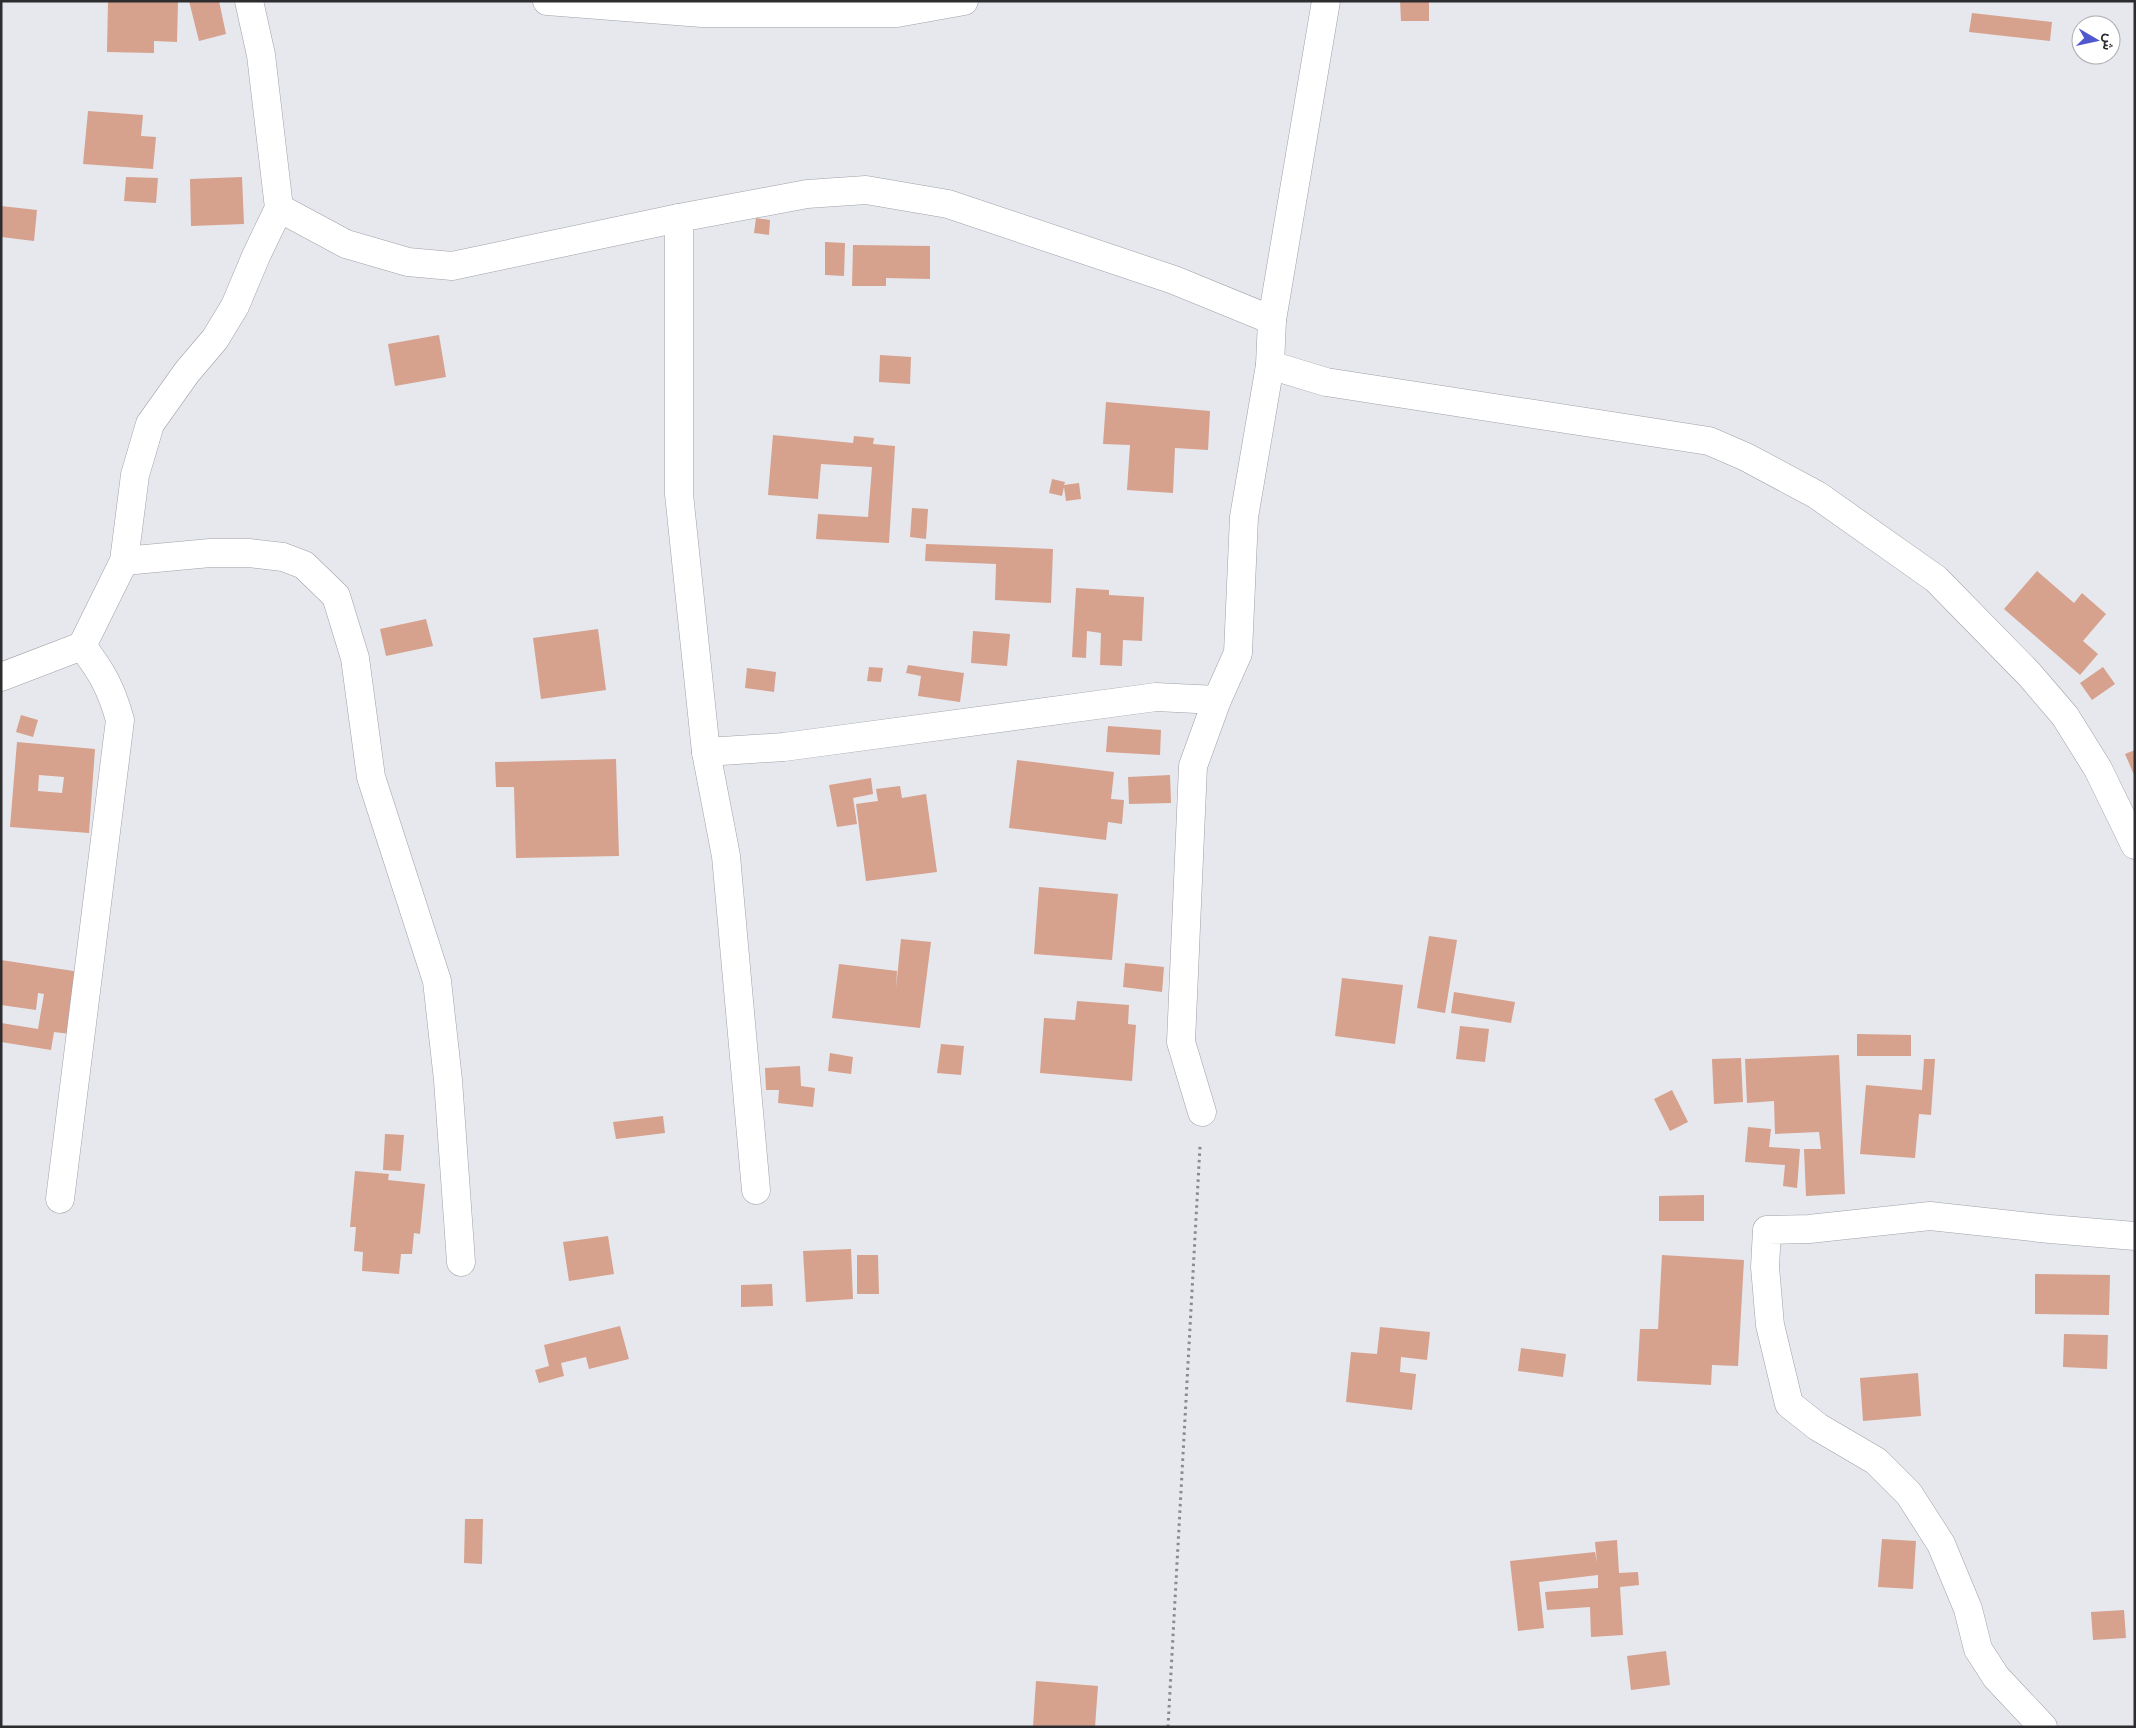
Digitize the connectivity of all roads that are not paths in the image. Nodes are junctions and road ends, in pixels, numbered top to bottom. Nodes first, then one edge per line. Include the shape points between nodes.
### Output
1 (249, 1) edge
2 (548, 1) edge
3 (964, 1) edge
4 (1326, 1) edge
5 (279, 208) junction
6 (678, 218) junction
7 (1272, 320) junction
8 (1270, 366) junction
9 (124, 561) junction
10 (82, 646) junction
11 (1, 677) edge
12 (1217, 700) junction
13 (706, 752) junction
14 (2135, 845) edge
15 (1202, 1112) road end
16 (756, 1190) dead end
17 (60, 1199) dead end
18 (2135, 1236) edge
19 (461, 1262) dead end
20 (2043, 1727) edge

1 - 5 street via 261,55
2 - 3 street via 702,13 897,13
4 - 7 street
5 - 6 street via 346,244 408,262 452,266
5 - 9 street via 235,306 215,339 150,424 136,475
6 - 7 street via 807,194 866,190 948,204 1174,280
6 - 13 street via 679,494
7 - 8 street
8 - 12 street via 1244,517 1238,653
8 - 14 street via 1326,382 1709,441 1817,495 1936,579 2029,674 2065,716 2098,769
9 - 10 street
9 - 19 street via 210,553 283,557 304,565 336,596 355,658 370,777 437,981 448,1080
10 - 11 street
10 - 17 street via 99,668 113,695 120,720
12 - 13 street via 1156,697 784,747
12 - 15 street via 1193,766 1181,1042
13 - 16 street via 726,856
18 - 20 street via 1930,1216 1809,1229 1767,1230 1765,1267 1770,1325 1790,1404 1818,1427 1876,1461 1909,1494 1941,1544 1968,1609 1978,1650 1996,1677

